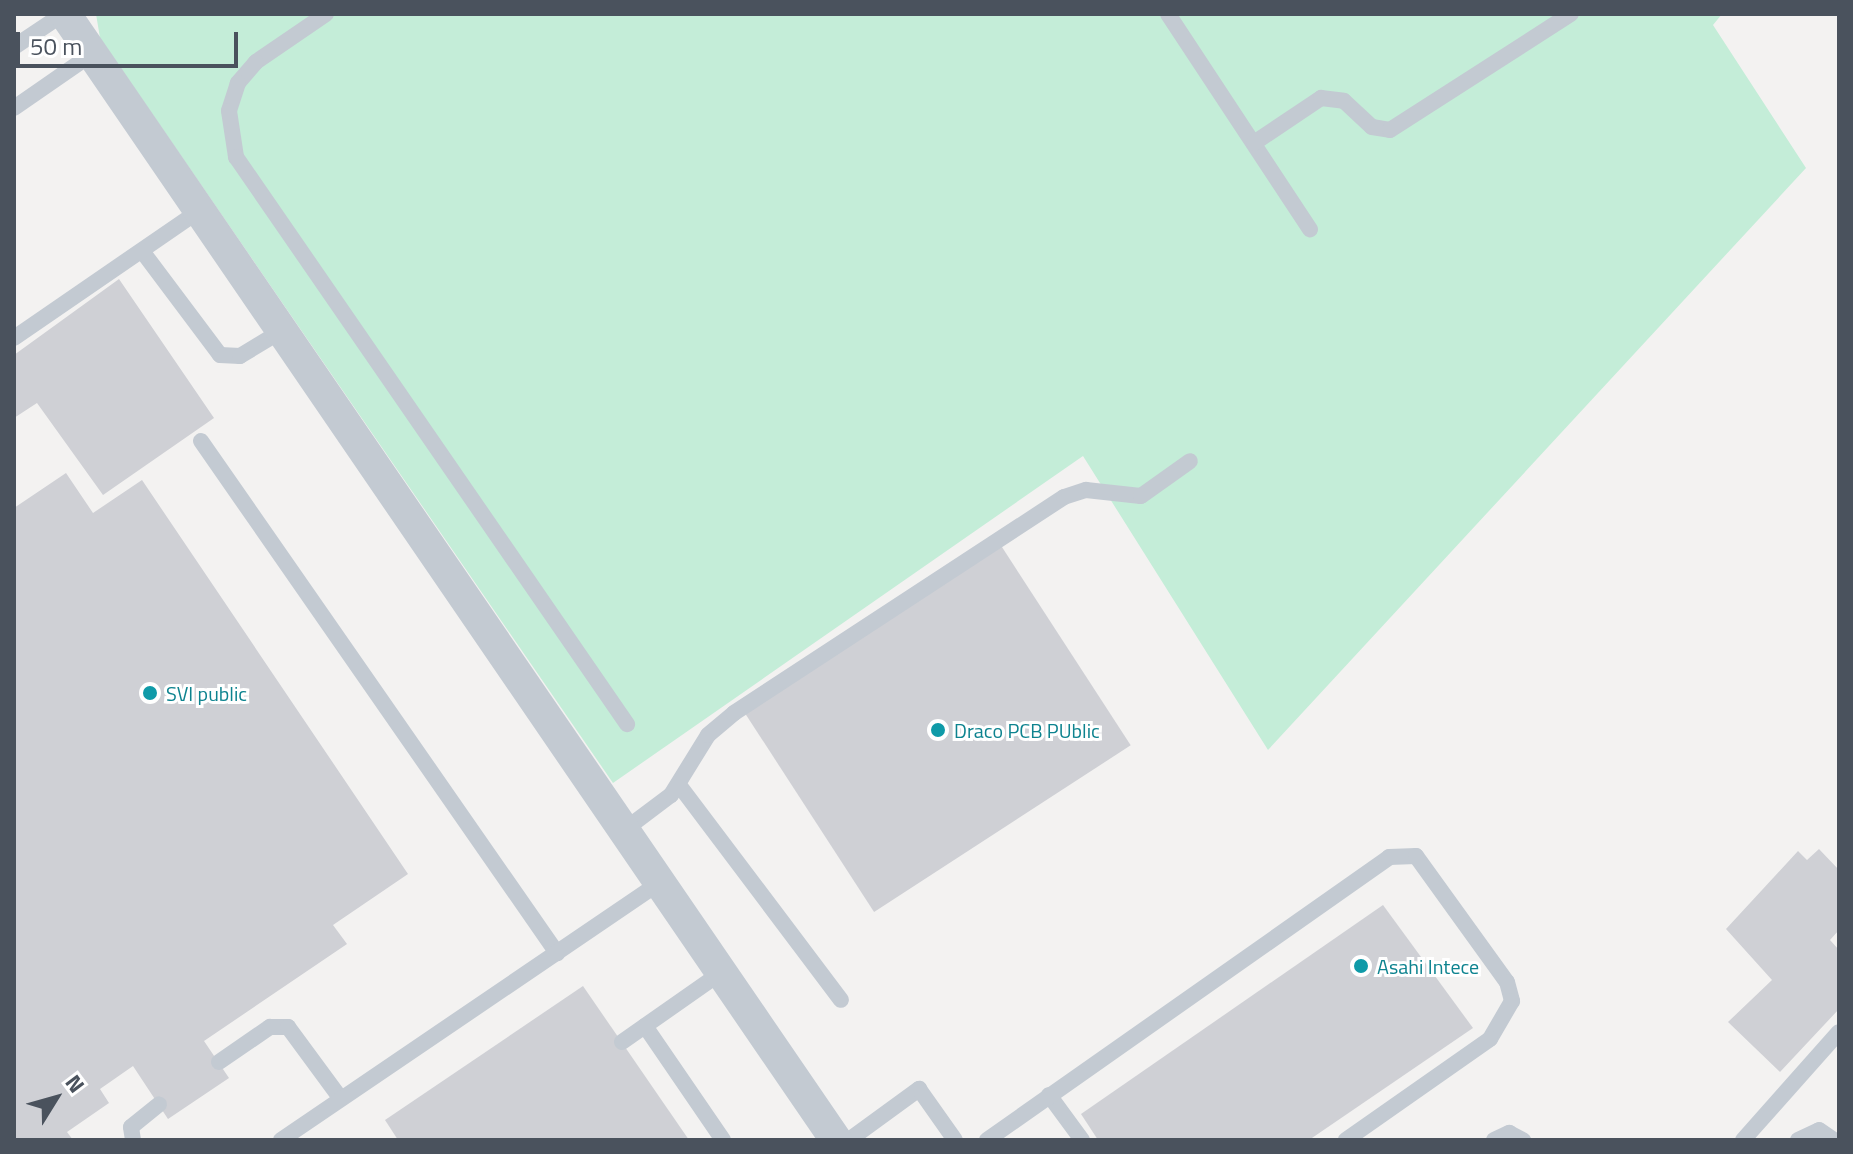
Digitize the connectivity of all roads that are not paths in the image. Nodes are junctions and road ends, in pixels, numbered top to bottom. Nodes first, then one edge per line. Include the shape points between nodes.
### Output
1 (64, 14) edge
2 (326, 14) edge
3 (1168, 14) edge
4 (1571, 14) edge
5 (14, 47) edge
6 (92, 54) junction
7 (14, 108) edge
8 (1254, 143) junction
9 (200, 210) junction
10 (1310, 229) dead end
11 (142, 251) junction
12 (283, 330) junction
13 (14, 338) edge
14 (201, 441) dead end
15 (1190, 461) dead end
16 (627, 724) dead end
17 (679, 785) junction
18 (627, 828) junction
19 (662, 881) junction
20 (557, 953) junction
21 (722, 972) junction
22 (841, 1000) dead end
23 (645, 1026) junction
24 (1839, 1032) edge
25 (622, 1042) dead end
26 (219, 1062) dead end
27 (1049, 1095) junction
28 (341, 1099) junction
29 (159, 1104) dead end
30 (133, 1140) edge
31 (281, 1140) edge
32 (723, 1140) edge
33 (836, 1140) edge
34 (849, 1140) edge
35 (955, 1140) edge
36 (987, 1140) edge
37 (1082, 1140) edge
38 (1346, 1140) edge
39 (1494, 1140) edge
40 (1523, 1140) edge
41 (1743, 1140) edge
42 (1798, 1140) edge
43 (1834, 1140) edge

1 - 5 lane
1 - 6 street
2 - 16 lane via 256,62 238,83 229,111 236,157
3 - 8 lane
4 - 8 lane via 1390,130 1372,127 1344,101 1321,98
6 - 7 lane
6 - 9 street
8 - 10 lane
9 - 11 lane
9 - 12 street
11 - 12 lane via 220,355 240,356
11 - 13 lane
12 - 18 street
14 - 20 lane
15 - 17 lane via 1141,496 1086,490 1064,497 734,713 708,735
17 - 18 lane
17 - 22 lane
18 - 19 street
19 - 20 lane
19 - 21 street
20 - 28 lane
21 - 23 lane
21 - 33 street
23 - 25 lane
23 - 32 lane
24 - 41 lane
26 - 28 lane via 270,1027 288,1027
27 - 36 lane
27 - 37 lane
27 - 38 lane via 1389,857 1416,856 1507,982 1512,1001 1490,1039
28 - 31 lane
29 - 30 lane via 131,1127
34 - 35 lane via 919,1089
39 - 40 lane via 1509,1133
42 - 43 lane via 1819,1130

